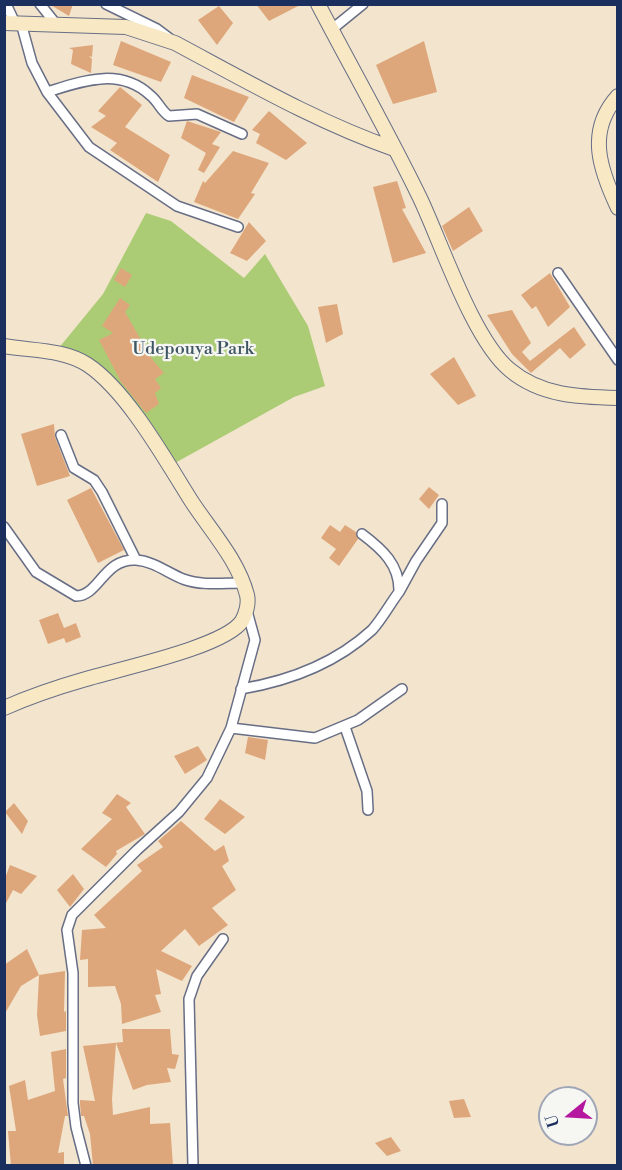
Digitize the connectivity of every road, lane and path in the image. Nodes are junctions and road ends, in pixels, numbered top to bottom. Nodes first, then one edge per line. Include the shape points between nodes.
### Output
1 (6, 4) edge
2 (40, 4) edge
3 (106, 4) edge
4 (318, 4) edge
5 (363, 4) edge
6 (14, 23) edge
7 (56, 24) junction
8 (332, 30) junction
9 (175, 44) junction
10 (47, 92) junction
11 (618, 96) edge
12 (242, 134) dead end
13 (394, 149) junction
14 (618, 208) edge
15 (238, 226) dead end
16 (558, 273) dead end
17 (4, 346) edge
18 (618, 360) edge
19 (618, 398) edge
20 (61, 435) dead end
21 (441, 504) dead end
22 (4, 527) edge
23 (362, 534) dead end
24 (136, 560) junction
25 (242, 583) junction
26 (399, 592) junction
27 (247, 611) junction
28 (241, 689) junction
29 (402, 689) dead end
30 (5, 707) edge
31 (345, 726) junction
32 (231, 728) junction
33 (368, 810) dead end
34 (223, 939) dead end
35 (86, 1166) edge
36 (193, 1166) edge

1 - 6 street
2 - 7 street
3 - 9 street via 157,29
4 - 8 street
5 - 8 street
6 - 7 street
6 - 10 street
7 - 9 street via 126,27
8 - 13 street
9 - 13 street via 303,112
10 - 12 street via 100,77 119,78 150,95 169,116 197,114
10 - 15 street via 89,147 177,206
11 - 14 street via 606,109 598,131 600,166
13 - 19 street via 474,317 507,369 527,384 553,393
16 - 18 street
17 - 25 street via 77,358 91,367 161,450 240,573
20 - 24 street via 74,468 94,480 102,492
21 - 26 street via 442,523
22 - 24 street via 36,572 76,596 89,591 118,562
23 - 26 street via 384,551 393,564
24 - 25 street via 200,583
25 - 27 street via 248,597
26 - 28 street via 373,628 333,660 276,682
27 - 28 street via 255,640
27 - 30 street via 242,622 214,640 38,693
28 - 32 street
29 - 31 street
31 - 32 street via 315,738
31 - 33 street via 367,790
32 - 35 street via 197,792 72,915 69,923 75,1017 73,1103
34 - 36 street via 197,976 189,999

